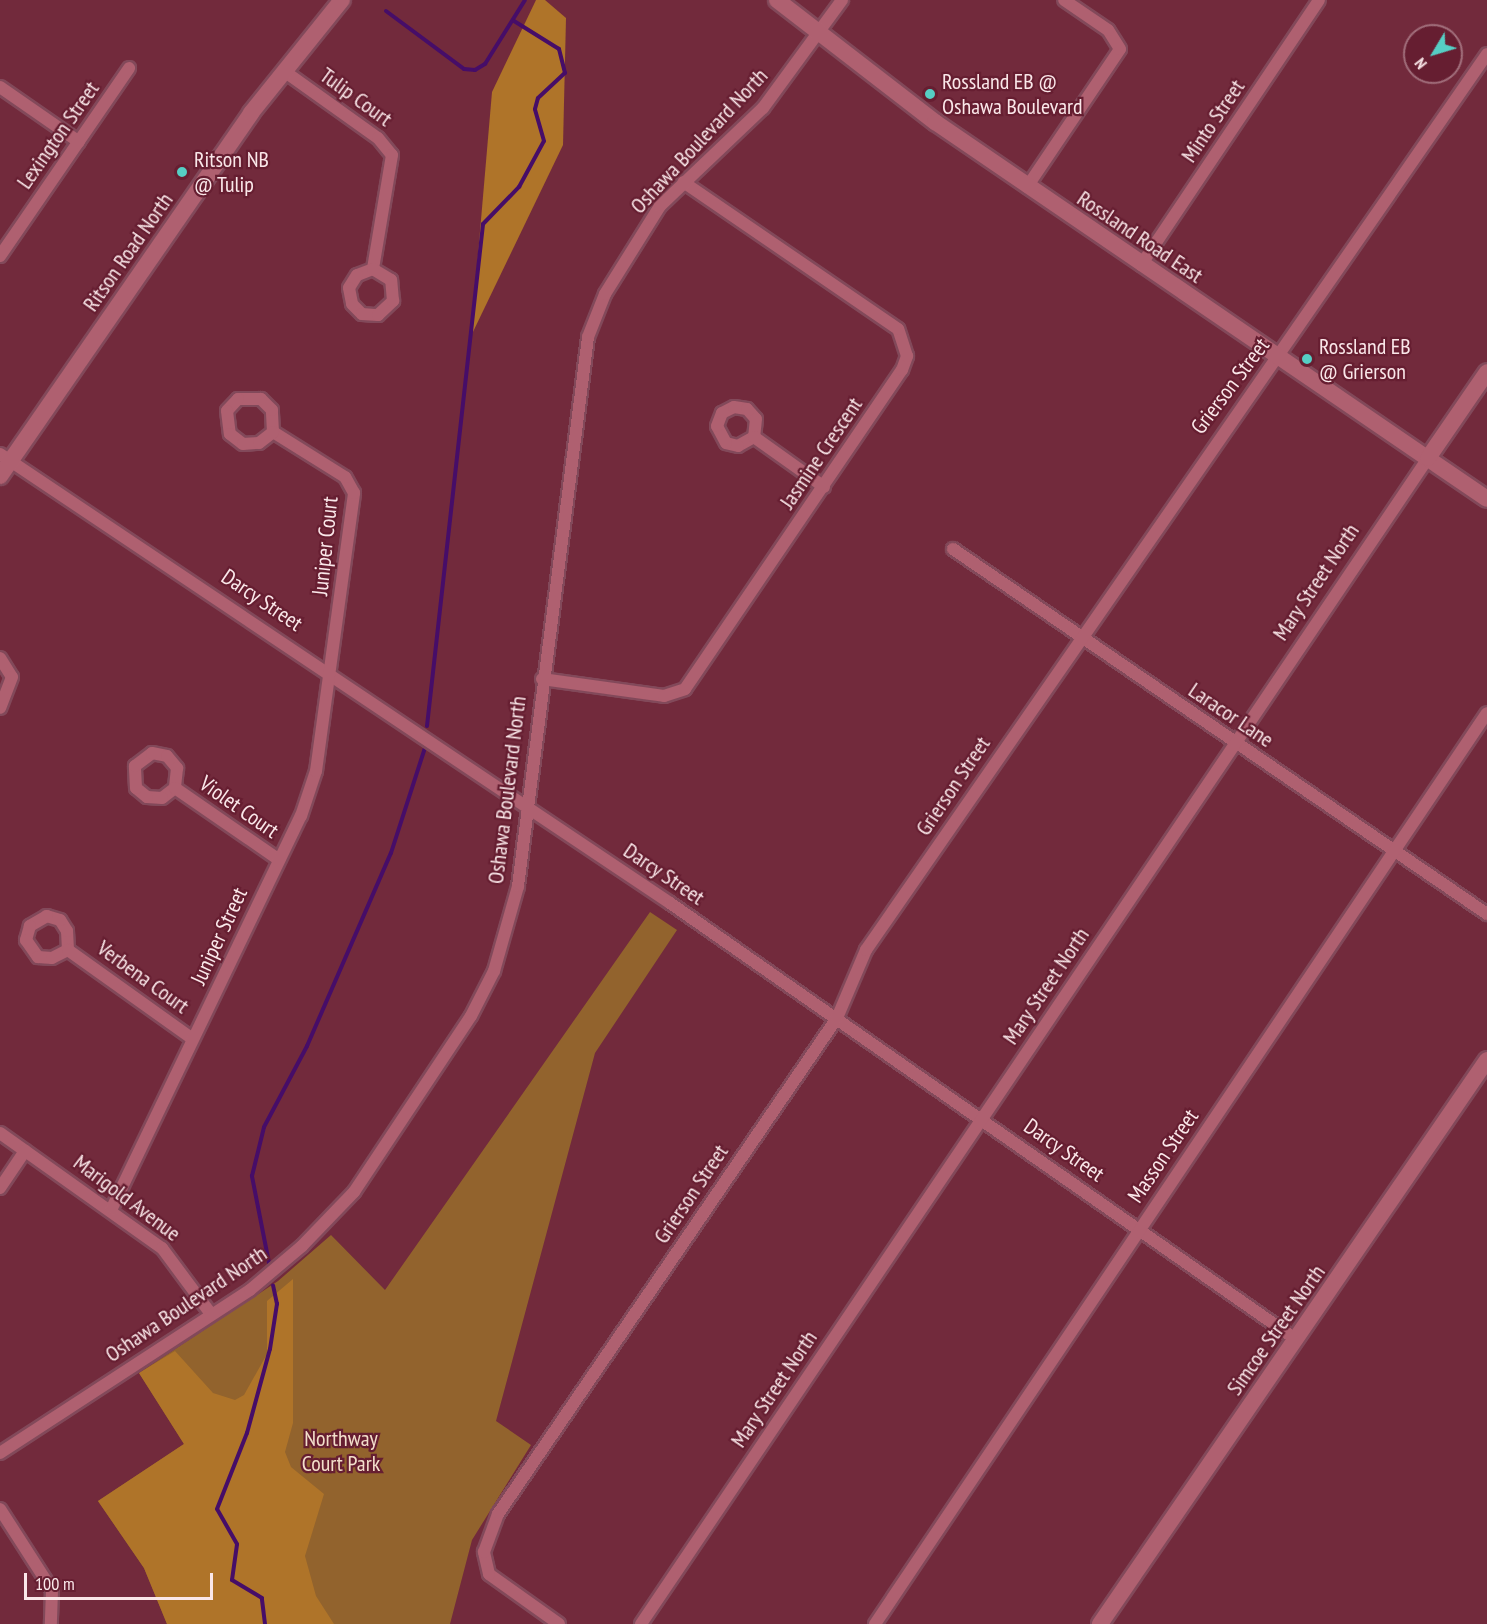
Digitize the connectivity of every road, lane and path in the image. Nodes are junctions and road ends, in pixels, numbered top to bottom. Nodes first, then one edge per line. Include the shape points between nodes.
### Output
1 (342, 0) edge
2 (777, 0) edge
3 (842, 0) edge
4 (1064, 0) edge
5 (1319, 0) edge
6 (819, 33) junction
7 (1487, 54) edge
8 (129, 68) dead end
9 (284, 71) junction
10 (0, 87) edge
11 (79, 142) junction
12 (683, 182) junction
13 (1027, 187) junction
14 (0, 256) edge
15 (1141, 265) junction
16 (374, 269) dead end
17 (1278, 357) junction
18 (1487, 372) edge
19 (273, 432) junction
20 (754, 437) dead end
21 (5, 457) edge
22 (1428, 458) junction
23 (0, 476) edge
24 (824, 487) junction
25 (1487, 499) edge
26 (953, 549) dead end
27 (1080, 638) junction
28 (0, 658) edge
29 (331, 672) junction
30 (542, 679) junction
31 (0, 708) edge
32 (1487, 713) edge
33 (1235, 743) junction
34 (175, 788) dead end
35 (527, 806) junction
36 (1393, 849) junction
37 (278, 859) junction
38 (1487, 914) edge
39 (68, 950) dead end
40 (837, 1018) junction
41 (193, 1040) junction
42 (1487, 1060) edge
43 (985, 1120) junction
44 (0, 1133) edge
45 (25, 1151) junction
46 (0, 1188) edge
47 (112, 1208) junction
48 (1140, 1228) junction
49 (211, 1314) junction
50 (1297, 1340) junction
51 (0, 1453) edge
52 (0, 1509) edge
53 (51, 1624) edge
54 (559, 1624) edge
55 (641, 1624) edge
56 (875, 1624) edge
57 (1100, 1624) edge

1 - 9 main road, Ritson Road North
2 - 6 main road, Rossland Road East
3 - 6 street, Oshawa Boulevard North
4 - 13 street via 1117,39 1115,60
5 - 15 street, Minto Street
6 - 12 street, Oshawa Boulevard North via 763,108
6 - 13 main road, Rossland Road East
7 - 17 street, Grierson Street
8 - 11 street, Lexington Street
9 - 16 street, Tulip Court via 378,138 392,155
9 - 21 main road, Ritson Road North
10 - 11 street
11 - 14 street, Lexington Street
12 - 24 street, Jasmine Crescent via 886,321 905,341 902,370
12 - 30 street, Oshawa Boulevard North via 636,239 588,337
13 - 15 main road, Rossland Road East
15 - 17 main road, Rossland Road East
17 - 22 main road, Rossland Road East
17 - 27 street, Grierson Street
18 - 22 main road, Mary Street North
19 - 19 street via 259,443 243,444 230,434 227,411 246,396 261,399 272,410
19 - 29 street, Juniper Court via 351,484
20 - 24 street
21 - 23 main road, Ritson Road North
21 - 29 street, Darcy Street
22 - 25 main road, Rossland Road East
22 - 33 street, Mary Street North
24 - 30 street, Jasmine Crescent via 685,689 664,696
26 - 27 street, Laracor Lane
27 - 33 street, Laracor Lane
27 - 40 street, Grierson Street via 866,950
28 - 31 street via 12,677
29 - 35 street, Darcy Street
29 - 37 street, Juniper Street via 316,771
30 - 35 street, Oshawa Boulevard North
32 - 36 street, Masson Street
33 - 36 street, Laracor Lane
33 - 43 street, Mary Street North
34 - 37 street, Violet Court
35 - 40 street, Darcy Street
35 - 49 street, Oshawa Boulevard North via 506,934 484,993 450,1051 335,1215 271,1274
36 - 38 street, Laracor Lane
36 - 48 street, Masson Street
37 - 41 street, Juniper Street
39 - 41 street, Verbena Court
40 - 43 street, Darcy Street
40 - 54 street, Grierson Street via 486,1537 484,1558 502,1586
41 - 47 street, Juniper Street
42 - 50 main road, Simcoe Street North
43 - 48 street, Darcy Street
43 - 55 street, Mary Street North
44 - 45 street, Marigold Avenue
45 - 46 street
45 - 47 street, Marigold Avenue
47 - 49 street, Marigold Avenue via 175,1261
48 - 50 street, Darcy Street
48 - 56 street, Masson Street
49 - 51 street, Oshawa Boulevard North
50 - 57 main road, Simcoe Street North
52 - 53 street via 52,1590

